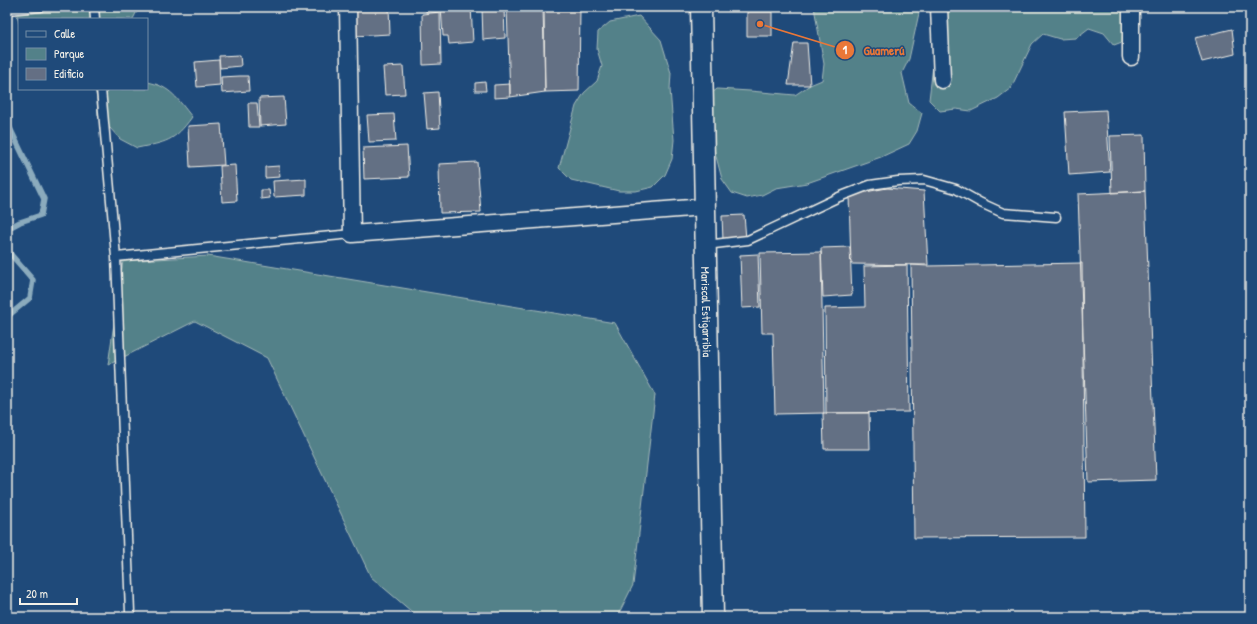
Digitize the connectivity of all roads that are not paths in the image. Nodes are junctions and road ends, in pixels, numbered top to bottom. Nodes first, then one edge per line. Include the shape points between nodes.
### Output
1 (41, 7) edge
2 (94, 7) edge
3 (348, 7) edge
4 (701, 7) edge
5 (939, 7) edge
6 (1131, 7) edge
7 (7, 10) edge
8 (95, 18) edge
9 (1131, 57) dead end
10 (942, 80) dead end
11 (101, 90) edge
12 (704, 207) junction
13 (1056, 217) dead end
14 (352, 234) junction
15 (706, 246) junction
16 (116, 257) junction
17 (132, 617) edge
18 (713, 617) edge

1 - 7 lane
2 - 8 lane
3 - 14 street
4 - 12 street, Mariscal Estigarribia
5 - 10 street
6 - 9 street
11 - 16 lane
12 - 14 street
12 - 15 street, Mariscal Estigarribia
13 - 15 lane via 1003,213 956,189 924,180 898,181 870,186 839,197 748,240
14 - 16 lane
15 - 18 street, Mariscal Estigarribia
16 - 17 lane

